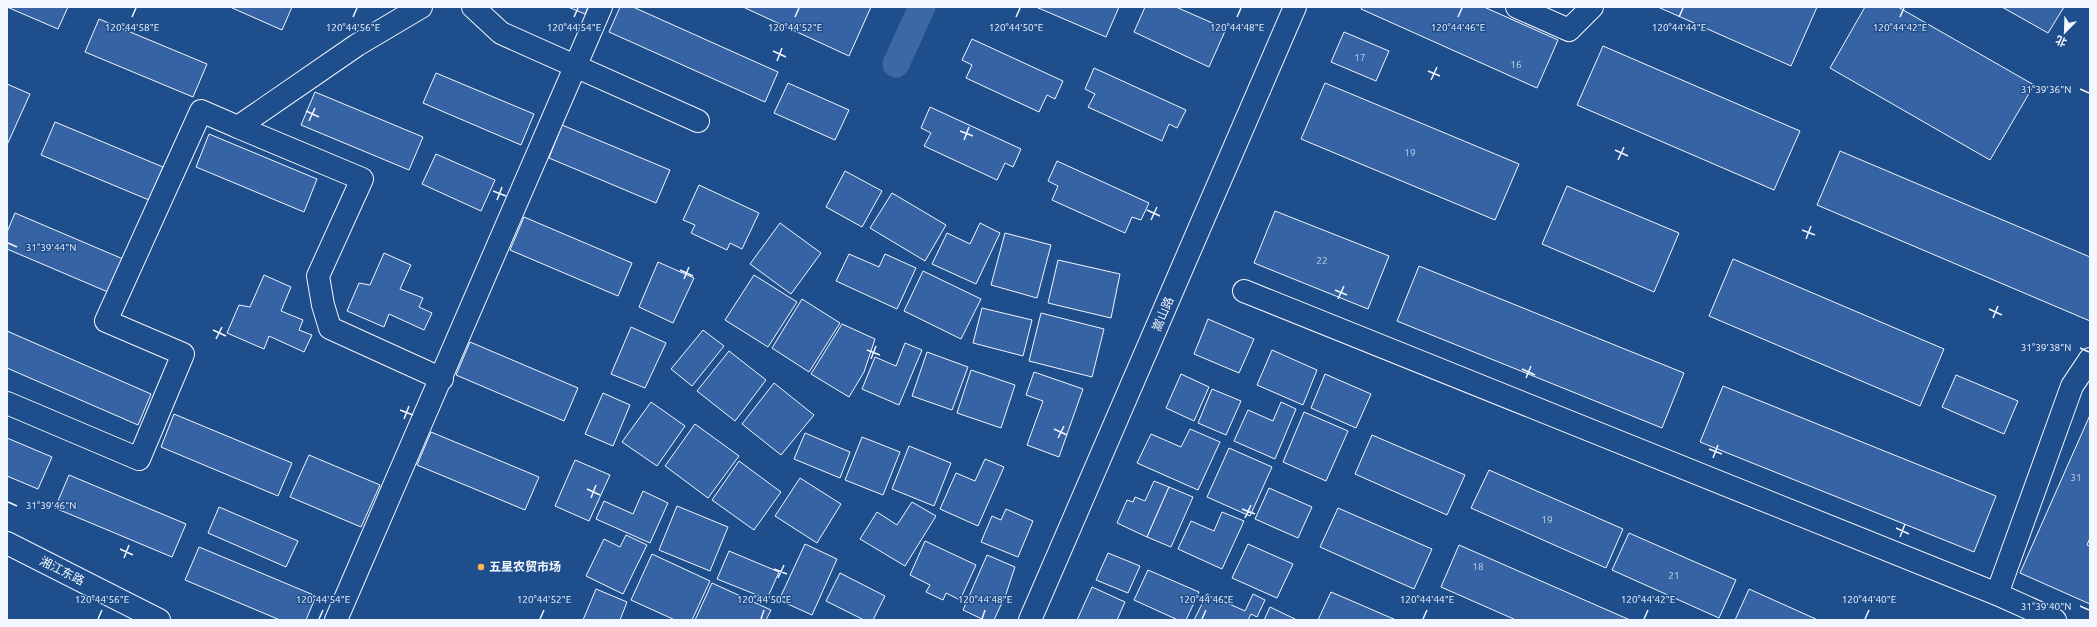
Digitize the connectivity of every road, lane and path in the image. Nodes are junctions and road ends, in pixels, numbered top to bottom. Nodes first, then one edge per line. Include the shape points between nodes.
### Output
1 (421, 7) edge
2 (473, 7) edge
3 (601, 7) edge
4 (1295, 7) edge
5 (1517, 7) edge
6 (1592, 7) edge
7 (575, 66) junction
8 (698, 121) dead end
9 (238, 127) junction
10 (1244, 291) dead end
11 (2090, 359) edge
12 (442, 379) junction
13 (7, 402) edge
14 (7, 543) edge
15 (1997, 594) junction
16 (159, 620) edge
17 (336, 620) edge
18 (1030, 620) edge
19 (2055, 620) edge

1 - 9 street via 357,45
2 - 7 street via 501,33
3 - 7 street
4 - 18 street, 嵩山路
5 - 6 street via 1569,30
7 - 8 street
7 - 12 street
9 - 12 street via 362,179 318,276 330,328
9 - 13 street via 201,111 106,321 183,354 139,459
10 - 15 street
11 - 15 street via 2072,386
12 - 17 street
14 - 16 street, 湘江东路
15 - 19 street

